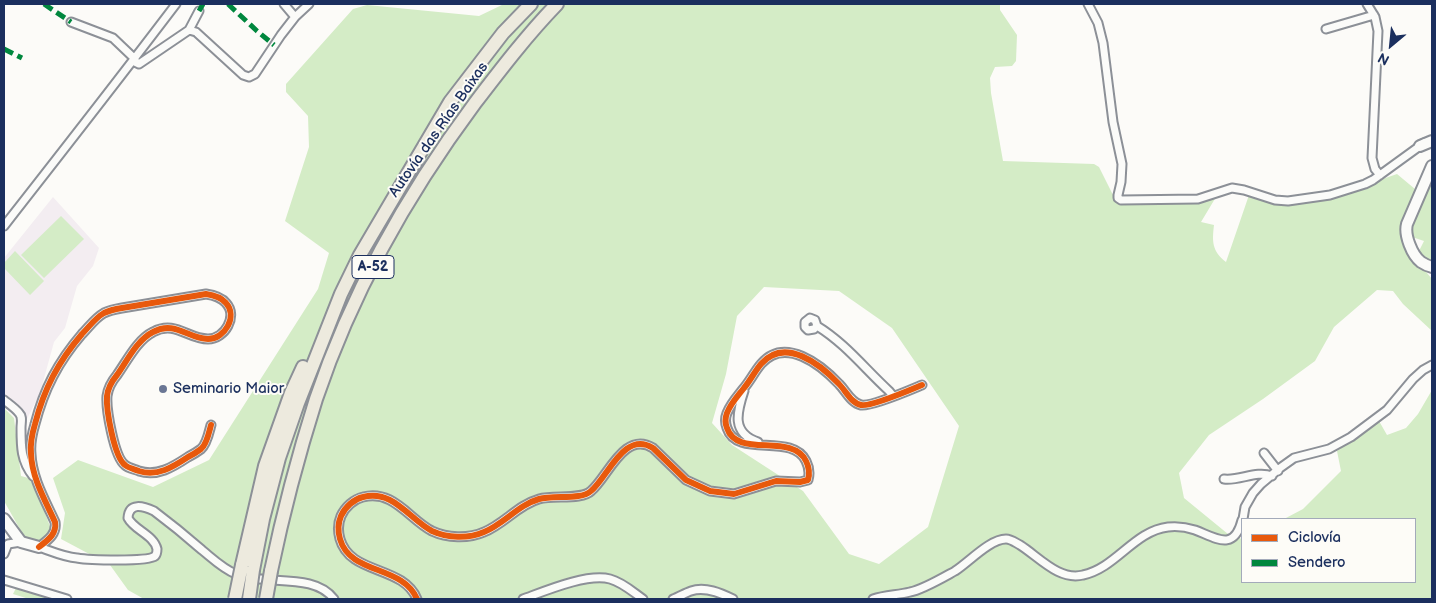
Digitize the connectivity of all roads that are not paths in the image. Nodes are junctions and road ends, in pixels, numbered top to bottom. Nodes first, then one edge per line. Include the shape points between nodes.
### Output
1 (176, 4) edge
2 (284, 4) edge
3 (308, 4) edge
4 (531, 4) edge
5 (557, 4) edge
6 (1088, 4) edge
7 (1367, 4) edge
8 (200, 11) dead end
9 (1374, 16) junction
10 (295, 17) junction
11 (70, 22) dead end
12 (1326, 28) dead end
13 (189, 30) junction
14 (134, 60) junction
15 (1432, 137) edge
16 (1432, 141) edge
17 (1420, 146) junction
18 (1432, 166) edge
19 (1380, 175) junction
20 (4, 226) edge
21 (1432, 268) edge
22 (816, 326) dead end
23 (1432, 365) edge
24 (880, 383) junction
25 (922, 385) dead end
26 (745, 387) junction
27 (893, 396) junction
28 (4, 400) edge
29 (880, 401) junction
30 (211, 424) dead end
31 (738, 426) junction
32 (728, 430) junction
33 (770, 445) junction
34 (1264, 453) dead end
35 (1275, 473) junction
36 (35, 478) junction
37 (1224, 480) dead end
38 (1242, 518) edge
39 (4, 519) edge
40 (1241, 524) edge
41 (21, 542) junction
42 (39, 547) junction
43 (4, 554) edge
44 (247, 567) junction
45 (4, 580) edge
46 (67, 599) edge
47 (235, 599) edge
48 (249, 599) edge
49 (266, 599) edge
50 (334, 599) edge
51 (417, 599) edge
52 (524, 599) edge
53 (643, 599) edge
54 (673, 599) edge
55 (733, 599) edge
56 (873, 599) edge

1 - 14 street
2 - 10 street
3 - 10 street
4 - 44 highway, Autovía das Rías Baixas / A-52 via 450,102 360,256 298,403
5 - 49 highway, Autovía das Rías Baixas / A-52, bridge via 502,67 448,140 400,214 360,292 317,399 284,512
6 - 19 street via 1098,22 1103,44 1121,158 1118,198 1121,200 1198,199 1232,188 1275,200 1299,200 1365,184
7 - 9 street
8 - 13 street
9 - 12 street
9 - 19 street via 1378,39 1372,158 1374,169
10 - 13 street via 256,74 249,77 196,32
11 - 14 street via 113,38
13 - 14 street via 139,64
14 - 20 street
15 - 17 street
16 - 17 street
17 - 19 street
18 - 21 street via 1405,231 1417,258
22 - 24 street via 831,334
23 - 35 street via 1413,379 1387,410 1358,432 1329,449 1294,458
24 - 27 street
24 - 29 street
25 - 27 street
26 - 29 street via 765,360 777,353 788,352 822,369 856,403 864,406
26 - 31 street via 737,414
26 - 32 street via 733,400 726,415
27 - 29 street
28 - 36 street via 22,418 24,462
30 - 36 street via 202,448 162,472 145,473 124,465 115,445 107,395 120,371 141,342 153,332 168,328 215,338 227,329 231,315 227,304 206,294 111,310 92,323 70,348 53,375 38,411 31,442
31 - 32 street via 733,431
31 - 33 street via 749,438
32 - 33 street via 741,442
33 - 51 street via 801,454 809,468 808,480 776,482 734,494 710,491 686,480 653,448 641,445 624,450 587,494 539,499 476,535 457,536 432,531 385,498 367,496 356,500 339,520 338,533 344,548 359,562 407,584
34 - 35 street
35 - 37 street
35 - 38 street via 1250,498
36 - 42 street via 56,528 52,537
39 - 41 street
40 - 56 street via 1235,536 1227,540 1181,527 1155,530 1106,564 1076,576 1054,570 1014,542 1004,539 917,590
41 - 42 street
41 - 43 street via 8,544
42 - 50 street via 77,558 150,558 157,553 157,547 128,518 130,510 142,506 154,511 218,564 240,576 309,584 326,590
44 - 47 highway, bridge
44 - 48 highway, Autovía das Rías Baixas / A-52, bridge
45 - 46 street
52 - 53 street via 553,588 603,578 615,581
54 - 55 street via 701,589

